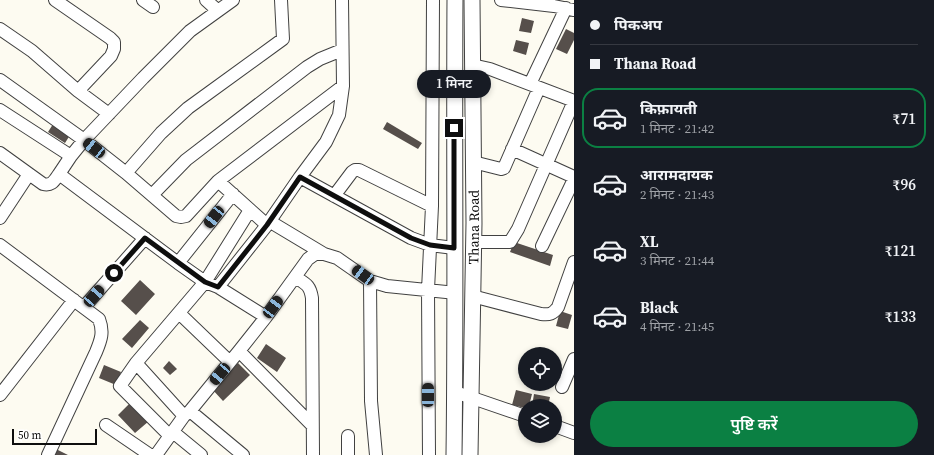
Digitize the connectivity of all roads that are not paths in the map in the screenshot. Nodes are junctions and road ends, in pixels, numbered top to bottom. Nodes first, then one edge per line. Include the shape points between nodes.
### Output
1 (55, 0) edge
2 (206, 0) edge
3 (232, 0) edge
4 (281, 0) edge
5 (342, 0) edge
6 (433, 0) edge
7 (454, 0) edge
8 (472, 0) edge
9 (501, 0) edge
10 (563, 6) edge
11 (217, 10) junction
12 (0, 29) edge
13 (342, 50) junction
14 (472, 65) junction
15 (0, 80) edge
16 (343, 86) junction
17 (534, 86) junction
18 (78, 91) junction
19 (574, 101) edge
20 (0, 110) edge
21 (109, 114) junction
22 (84, 140) junction
23 (512, 149) junction
24 (0, 153) edge
25 (71, 156) junction
26 (473, 162) junction
27 (545, 164) junction
28 (126, 173) junction
29 (29, 174) junction
30 (59, 174) junction
31 (300, 177) junction
32 (574, 178) edge
33 (218, 181) junction
34 (233, 194) junction
35 (152, 195) junction
36 (334, 196) junction
37 (432, 206) junction
38 (250, 210) junction
39 (1, 214) edge
40 (268, 223) junction
41 (145, 238) junction
42 (473, 242) junction
43 (0, 245) edge
44 (430, 245) junction
45 (542, 246) dead end
46 (454, 248) junction
47 (324, 254) junction
48 (574, 262) edge
49 (178, 263) junction
50 (295, 277) junction
51 (370, 281) junction
52 (205, 282) junction
53 (218, 287) junction
54 (428, 290) junction
55 (456, 293) junction
56 (472, 296) junction
57 (74, 300) junction
58 (84, 308) junction
59 (179, 313) junction
60 (266, 317) junction
61 (239, 351) junction
62 (574, 359) edge
63 (230, 362) junction
64 (136, 363) junction
65 (562, 387) dead end
66 (455, 392) junction
67 (0, 395) edge
68 (470, 396) junction
69 (518, 413) edge
70 (187, 414) junction
71 (106, 425) dead end
72 (312, 425) junction
73 (562, 429) edge
74 (574, 433) edge
75 (172, 434) junction
76 (348, 436) dead end
77 (48, 455) edge
78 (150, 455) edge
79 (156, 455) edge
80 (201, 455) edge
81 (243, 455) edge
82 (313, 455) edge
83 (348, 455) edge
84 (376, 455) edge
85 (429, 455) edge
86 (454, 455) edge
87 (470, 455) edge

1 - 18 street via 114,42 111,56
2 - 11 street
3 - 11 street
4 - 28 street via 283,39 188,108 161,133
5 - 13 street
6 - 37 street
7 - 46 street, Thana Road
8 - 14 street, Thana Road
9 - 10 street
10 - 17 street
11 - 21 street via 190,31
12 - 18 street via 32,51
13 - 16 street
13 - 35 street via 307,67 186,160
14 - 17 street
14 - 26 street, Thana Road
15 - 22 street
16 - 31 street via 339,115 326,142
16 - 33 street
17 - 19 street
17 - 23 street
18 - 21 street
19 - 27 street
20 - 25 street
21 - 22 street
22 - 25 street
22 - 28 street
23 - 26 street via 503,169
23 - 27 street
24 - 29 street
25 - 30 street
26 - 42 street, Thana Road
27 - 32 street
27 - 42 street via 510,242
28 - 35 street
29 - 30 street via 48,185 53,183
29 - 39 street
30 - 41 street
31 - 36 street
31 - 40 street
32 - 45 street
33 - 34 street
33 - 35 street via 186,216 176,216
34 - 38 street
34 - 49 street
36 - 37 street via 352,172 359,170
36 - 44 street via 411,238
37 - 44 street
38 - 40 street
38 - 52 street
40 - 47 street
40 - 53 street
41 - 49 street
41 - 58 street
42 - 56 street, Thana Road
43 - 57 street
44 - 46 street
44 - 54 street
46 - 55 street, Thana Road
47 - 50 street via 315,254 308,259
47 - 51 street via 337,258
48 - 56 street via 554,314 541,314
49 - 52 street
50 - 60 street
50 - 72 street via 311,289
51 - 54 street via 387,286
51 - 84 street via 371,401
52 - 53 street
52 - 59 street
53 - 60 street
54 - 55 street
54 - 85 street
55 - 66 street, Thana Road
56 - 68 street, Thana Road
57 - 58 street
57 - 67 street
58 - 77 street via 99,320 102,328 101,338
59 - 63 street
59 - 64 street
60 - 61 street
61 - 63 street
61 - 72 street
62 - 65 street
63 - 70 street
64 - 70 street
64 - 75 street via 120,386
66 - 68 street
66 - 86 street, Thana Road
68 - 69 street
68 - 87 street, Thana Road
70 - 75 street
70 - 81 street
71 - 78 street
72 - 82 street
73 - 74 street
75 - 79 street
75 - 80 street
76 - 83 street

